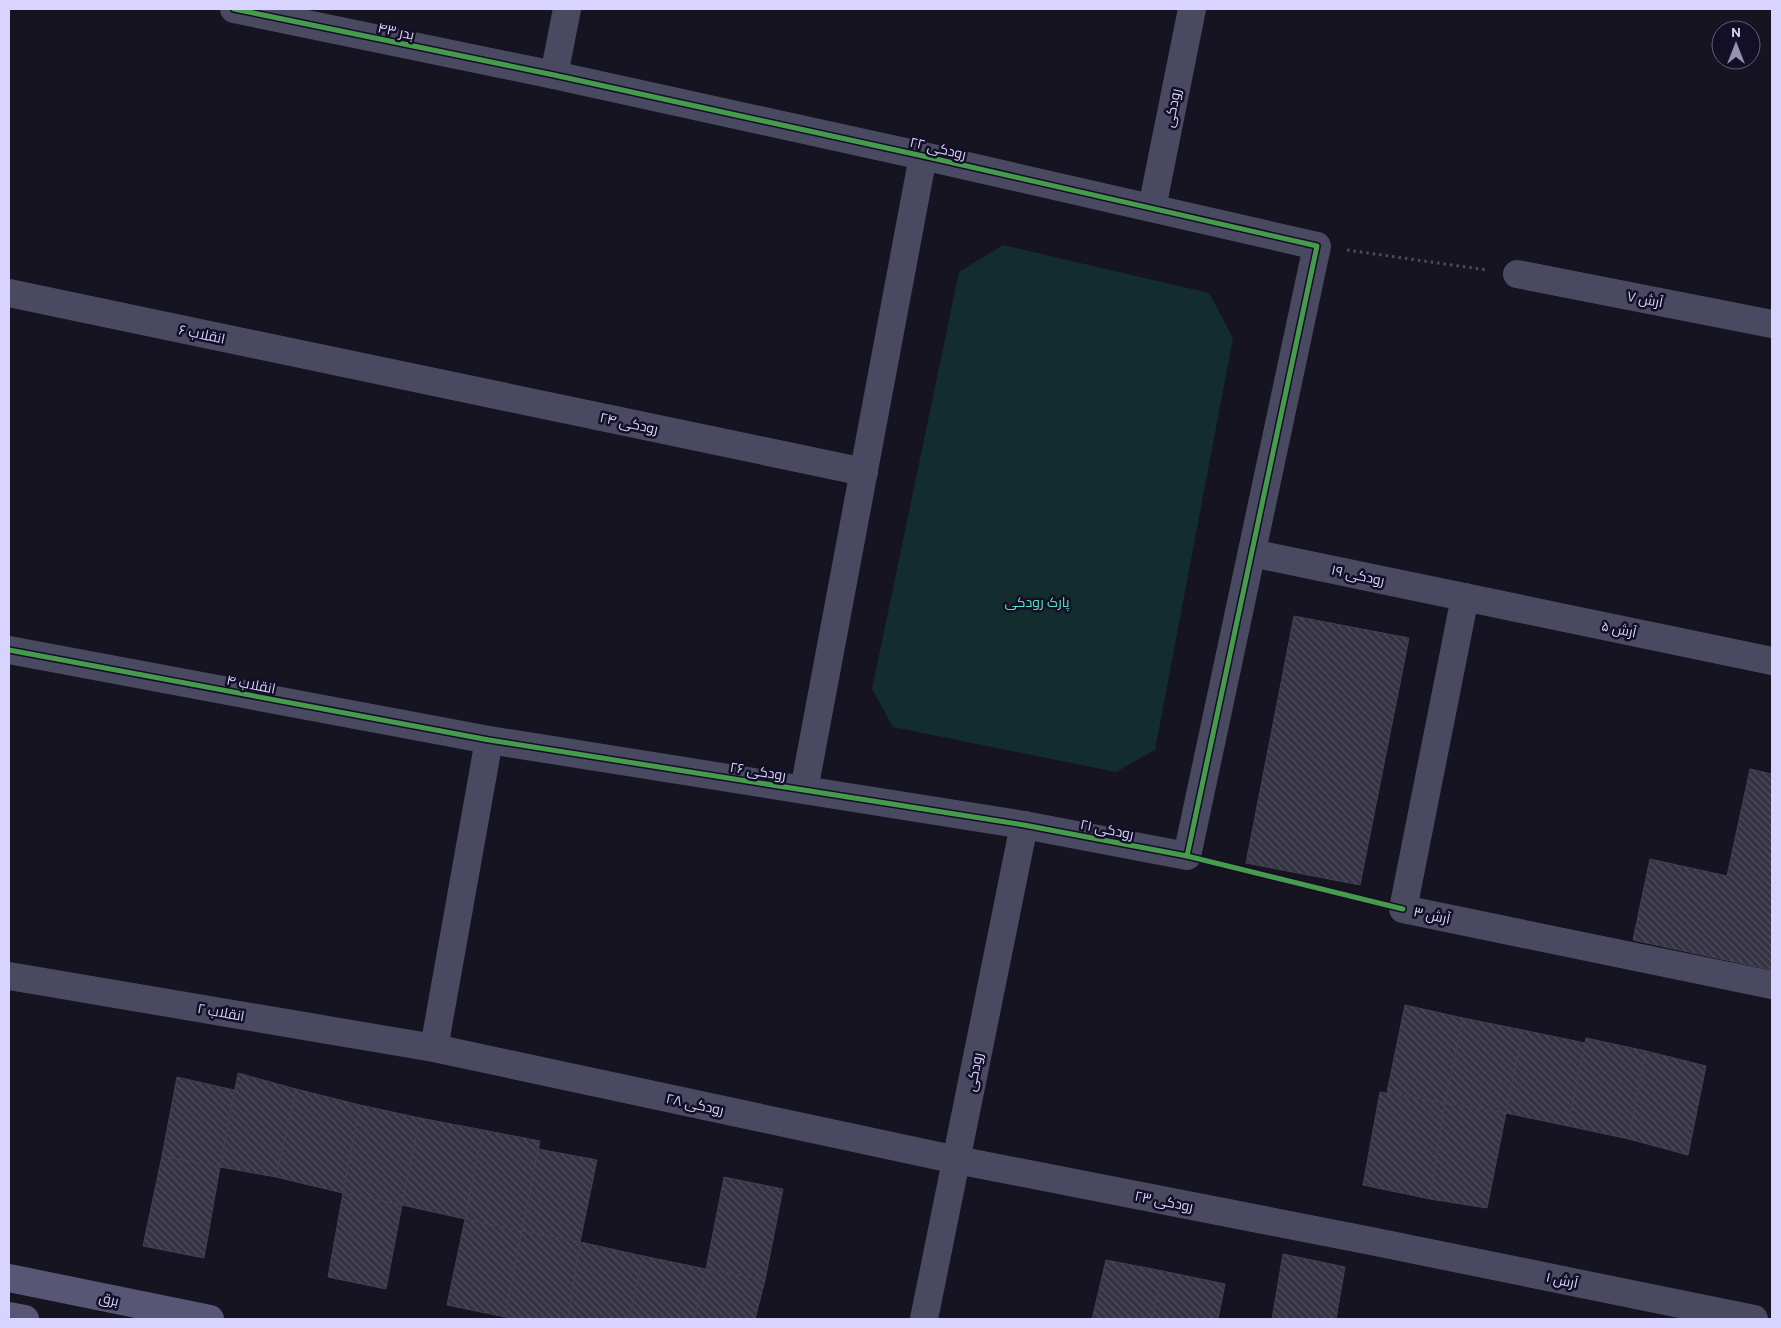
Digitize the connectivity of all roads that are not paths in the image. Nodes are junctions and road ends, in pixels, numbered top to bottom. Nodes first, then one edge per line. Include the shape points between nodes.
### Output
1 (234, 9) edge
2 (567, 9) edge
3 (1192, 9) edge
4 (554, 75) junction
5 (923, 156) junction
6 (1152, 208) junction
7 (1517, 274) road end
8 (9, 293) edge
9 (1772, 324) edge
10 (395, 374) joint
11 (864, 472) junction
12 (1252, 553) junction
13 (1465, 597) junction
14 (9, 650) edge
15 (1772, 661) edge
16 (489, 740) junction
17 (804, 790) junction
18 (1024, 825) junction
19 (9, 976) edge
20 (1772, 985) edge
21 (434, 1048) junction
22 (957, 1160) junction
23 (1371, 1241) joint
24 (9, 1278) edge
25 (144, 1313) edge
26 (9, 1316) edge
27 (25, 1319) edge
28 (210, 1319) edge
29 (924, 1319) edge
30 (1754, 1319) edge

1 - 4 street, بدر ۴۳
2 - 4 street
3 - 6 street, رودکی
4 - 5 street, رودکی ۲۲
5 - 6 street, رودکی ۲۲
5 - 11 street
6 - 12 street, رودکی ۲۲ via 1317,246
7 - 9 street, آرش ۷
8 - 10 street, انقلاب ۶
10 - 11 street, رودکی ۲۴
11 - 17 street
12 - 13 street, رودکی ۱۹
12 - 18 street, رودکی ۲۱ via 1187,856
13 - 15 street, آرش ۵
13 - 20 street, آرش ۳ via 1402,909
14 - 16 street, انقلاب ۴
16 - 17 street, رودکی ۲۶
16 - 21 street
17 - 18 street, رودکی ۲۶
18 - 22 street, رودکی
19 - 21 street, انقلاب ۲
21 - 22 street, رودکی ۲۸
22 - 23 street, رودکی ۲۳
22 - 29 street, رودکی
23 - 30 street, آرش ۱
24 - 25 street, برق
25 - 28 street, برق
26 - 27 street

